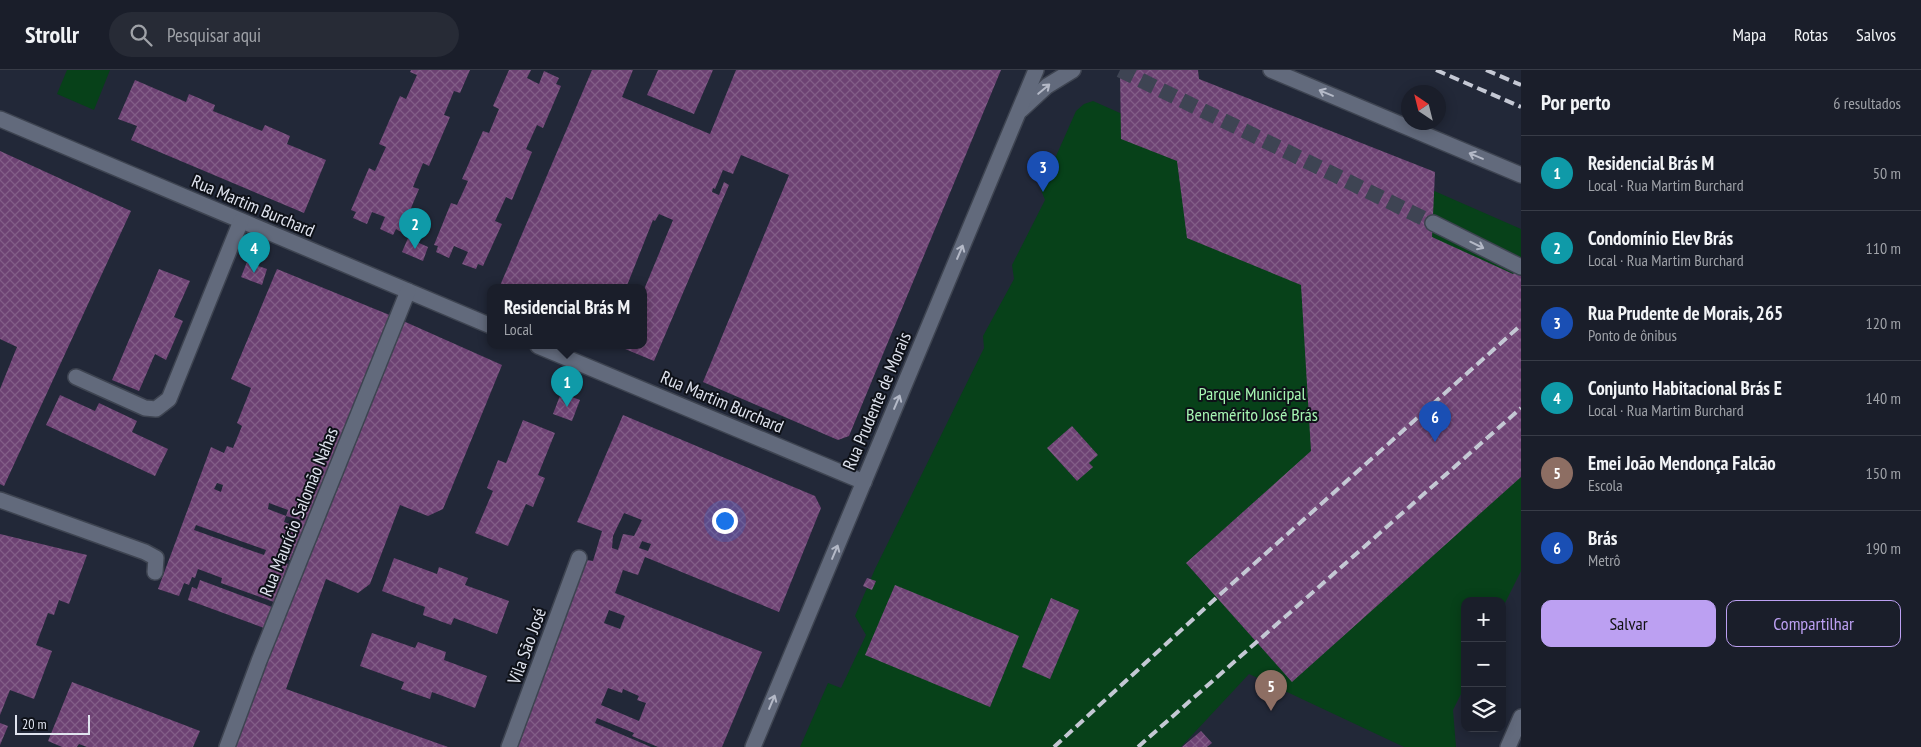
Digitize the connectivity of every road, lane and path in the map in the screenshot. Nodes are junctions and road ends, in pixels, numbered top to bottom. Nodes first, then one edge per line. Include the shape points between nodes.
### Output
1 (1036, 70) edge
2 (1073, 70) edge
3 (1270, 70) edge
4 (1018, 113) junction
5 (0, 120) edge
6 (1521, 175) edge
7 (241, 221) junction
8 (1433, 224) tunnel mouth
9 (1521, 267) edge
10 (408, 292) junction
11 (487, 324) edge
12 (545, 349) edge
13 (76, 377) dead end
14 (864, 482) junction
15 (0, 500) edge
16 (579, 558) dead end
17 (155, 572) dead end
18 (1521, 718) edge
19 (227, 747) edge
20 (510, 747) edge
21 (754, 747) edge
22 (1508, 747) edge

1 - 4 street, Rua Prudente de Morais
4 -> 2 street via 1047,86
6 -> 3 street
14 -> 4 street, Rua Prudente de Morais
5 - 7 street, Rua Martim Burchard
7 - 10 street, Rua Martim Burchard
7 - 13 street via 169,399 156,409 145,408
8 -> 9 street
10 - 11 street, Rua Martim Burchard
10 - 19 street, Rua Maurício Salomão Nahas
12 - 14 street, Rua Martim Burchard
21 -> 14 street, Rua Prudente de Morais
15 - 17 street via 145,552 156,558
16 - 20 street, Vila São José
18 - 22 street

